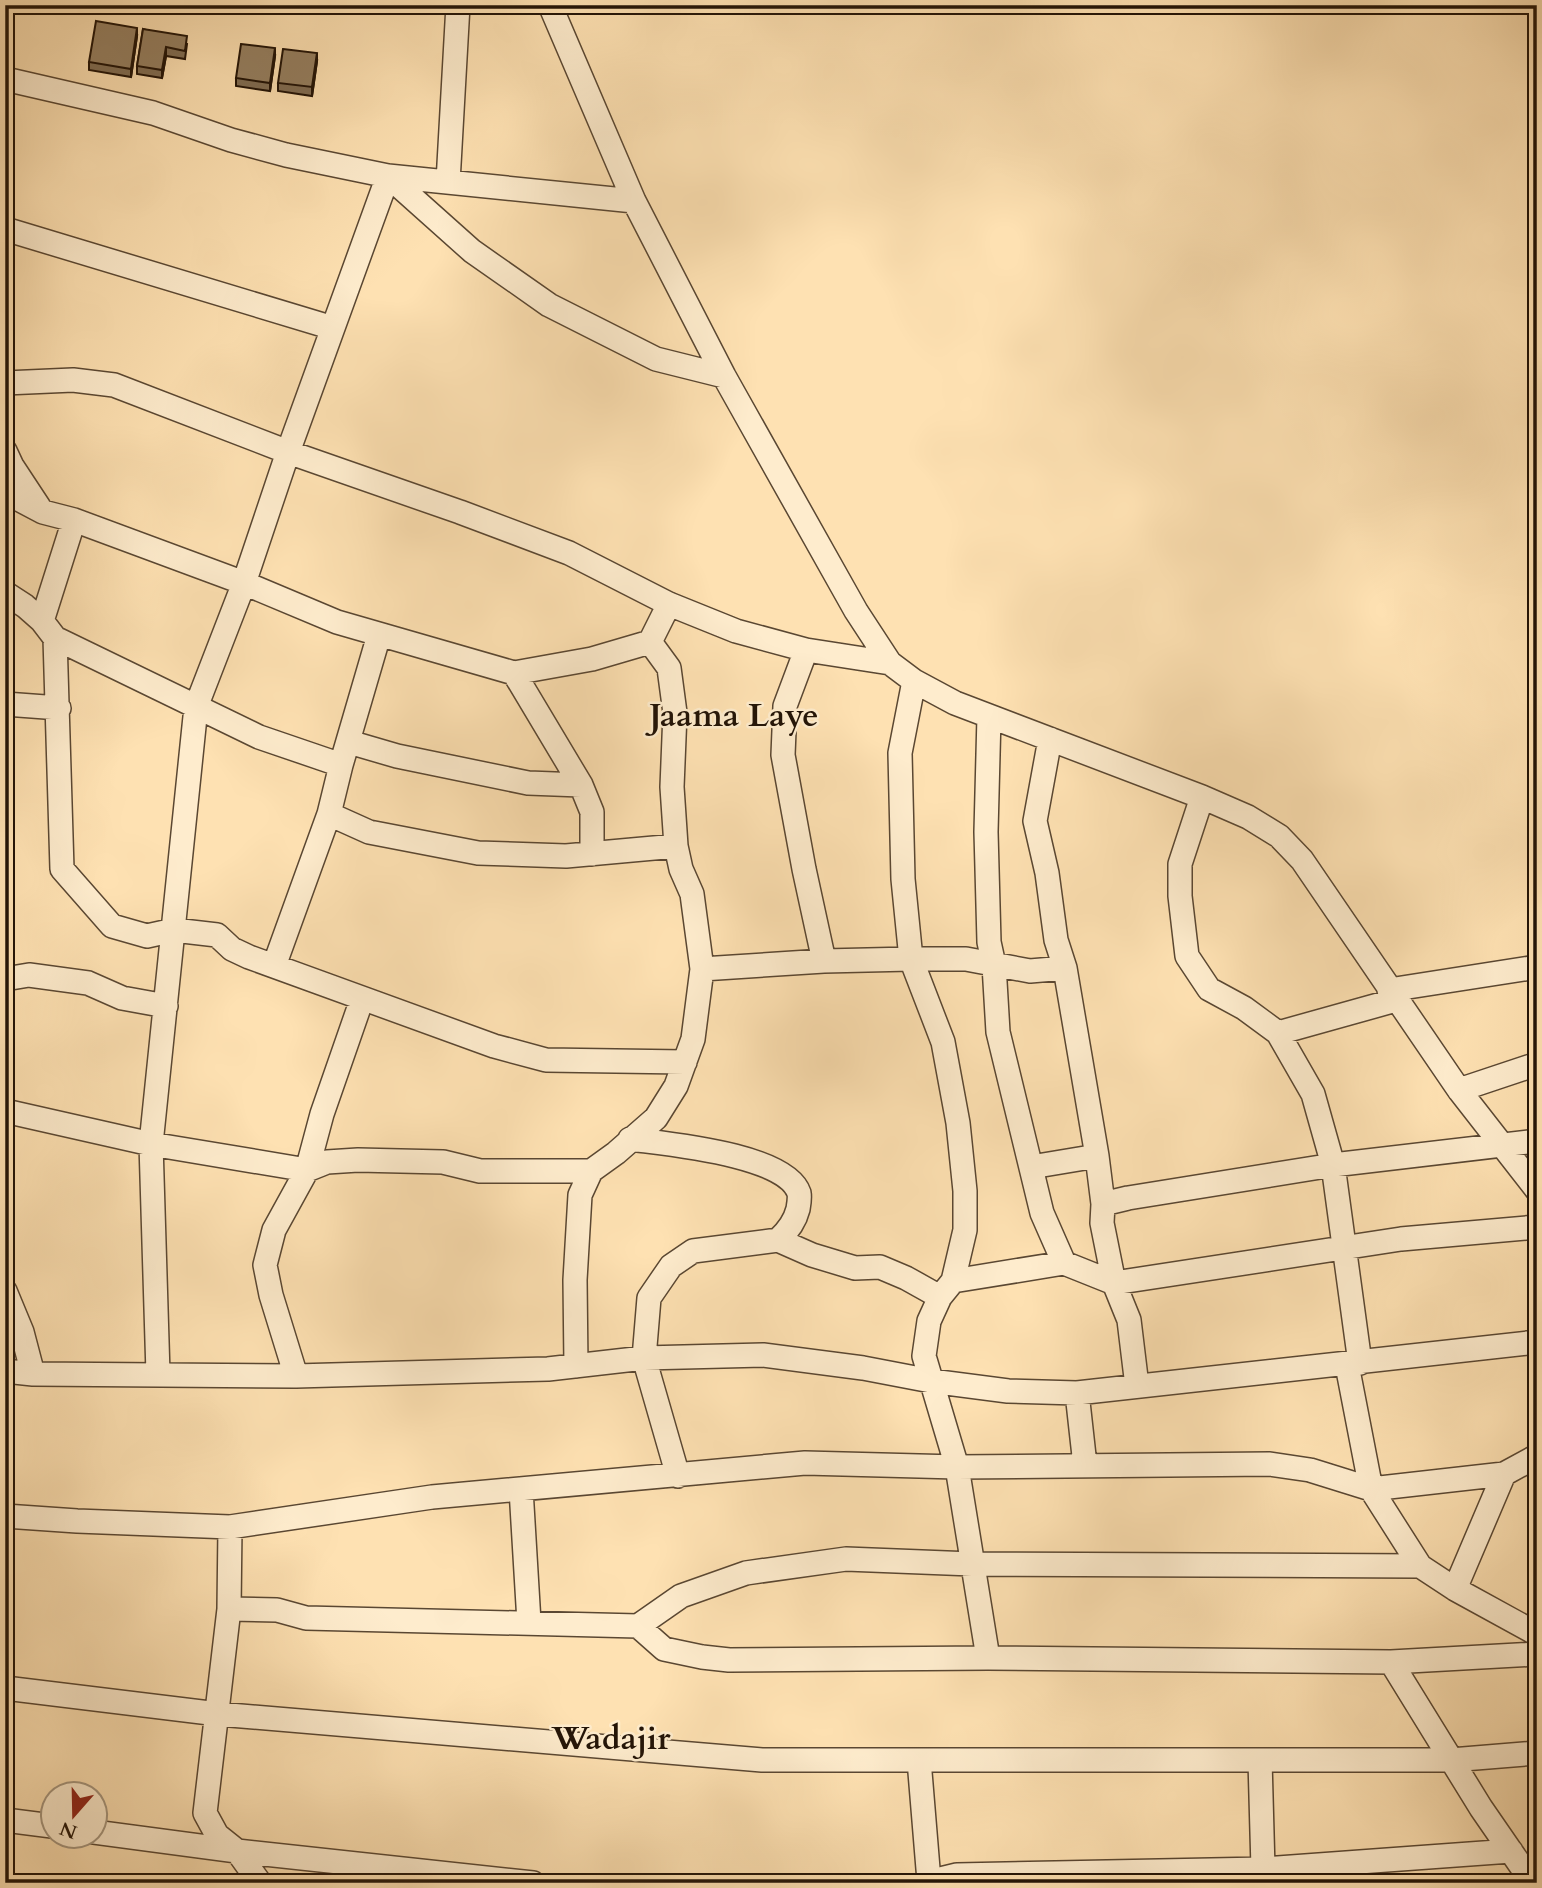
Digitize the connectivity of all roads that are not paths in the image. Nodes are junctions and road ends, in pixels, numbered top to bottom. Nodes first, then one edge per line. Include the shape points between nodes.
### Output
1 (458, 5) edge
2 (550, 5) edge
3 (5, 79) edge
4 (388, 176) junction
5 (448, 182) junction
6 (634, 201) junction
7 (5, 229) edge
8 (333, 328) junction
9 (724, 376) junction
10 (6, 388) edge
11 (5, 451) edge
12 (288, 452) junction
13 (5, 492) edge
14 (43, 512) junction
15 (74, 520) junction
16 (244, 583) junction
17 (5, 593) edge
18 (669, 604) junction
19 (48, 630) junction
20 (379, 635) junction
21 (650, 642) junction
22 (806, 650) junction
23 (890, 663) junction
24 (514, 673) junction
25 (914, 681) junction
26 (5, 704) edge
27 (196, 707) junction
28 (59, 708) junction
29 (989, 716) junction
30 (1050, 739) junction
31 (349, 742) junction
32 (341, 765) junction
33 (581, 785) junction
34 (1202, 797) junction
35 (329, 814) junction
36 (676, 846) junction
37 (592, 854) junction
38 (174, 930) junction
39 (911, 959) junction
40 (824, 961) junction
41 (994, 965) junction
42 (274, 966) junction
43 (1537, 967) edge
44 (1065, 968) junction
45 (702, 969) junction
46 (5, 979) edge
47 (1393, 995) junction
48 (362, 999) junction
49 (166, 1006) junction
50 (1278, 1034) junction
51 (684, 1062) junction
52 (1537, 1064) edge
53 (1459, 1090) junction
54 (5, 1111) edge
55 (630, 1139) junction
56 (1537, 1141) edge
57 (150, 1144) junction
58 (1502, 1147) junction
59 (1097, 1156) junction
60 (1333, 1165) junction
61 (1031, 1167) junction
62 (307, 1170) junction
63 (591, 1171) junction
64 (1537, 1190) edge
65 (1103, 1204) junction
66 (1537, 1227) edge
67 (778, 1240) junction
68 (1344, 1248) junction
69 (1064, 1263) junction
70 (1114, 1283) junction
71 (946, 1289) junction
72 (5, 1291) edge
73 (1537, 1342) edge
74 (643, 1358) junction
75 (1354, 1364) junction
76 (576, 1366) junction
77 (5, 1371) edge
78 (33, 1374) junction
79 (158, 1374) junction
80 (296, 1376) junction
81 (931, 1381) junction
82 (1138, 1386) junction
83 (1077, 1393) junction
84 (1537, 1456) edge
85 (1085, 1465) junction
86 (957, 1467) junction
87 (1504, 1474) junction
88 (678, 1476) junction
89 (521, 1489) junction
90 (1371, 1489) junction
91 (5, 1516) edge
92 (230, 1527) junction
93 (972, 1564) junction
94 (1420, 1566) junction
95 (1455, 1590) junction
96 (229, 1609) junction
97 (529, 1622) junction
98 (638, 1626) junction
99 (1537, 1634) edge
100 (1537, 1654) edge
101 (988, 1658) junction
102 (1391, 1662) junction
103 (5, 1688) edge
104 (218, 1714) junction
105 (1537, 1753) edge
106 (919, 1760) junction
107 (1260, 1760) junction
108 (1451, 1760) junction
109 (5, 1820) edge
110 (38, 1824) edge
111 (108, 1834) edge
112 (1511, 1851) junction
113 (237, 1852) junction
114 (1262, 1870) junction
115 (926, 1882) edge
116 (260, 1883) edge
117 (533, 1883) edge
118 (1530, 1883) edge

1 - 5 street
2 - 6 street
3 - 4 street via 153,113 286,155
4 - 5 street
4 - 8 street
4 - 9 street via 472,251 549,305 656,359
5 - 6 street
6 - 9 street
7 - 8 street
8 - 12 street
9 - 23 street
10 - 12 street via 73,380 114,385
11 - 14 street
12 - 16 street
12 - 18 street via 569,553
13 - 14 street
14 - 15 street
15 - 16 street
15 - 19 street
16 - 20 street
16 - 27 street
17 - 19 street via 26,606
18 - 21 street
18 - 22 street via 736,631
19 - 27 street
19 - 28 street
20 - 24 street
20 - 31 street
21 - 24 street via 592,659
21 - 36 street via 669,668 675,713 672,787
22 - 23 street
22 - 40 street via 785,706 783,755
23 - 25 street
24 - 33 street
25 - 29 street
25 - 39 street via 900,752 903,879
26 - 28 street
27 - 32 street via 259,737
27 - 38 street
28 - 38 street via 62,869 112,926 147,936
29 - 30 street
29 - 41 street via 986,832 989,942
30 - 34 street
30 - 44 street via 1035,821
31 - 32 street
31 - 33 street via 528,783
32 - 35 street
33 - 37 street via 592,812
34 - 47 street via 1279,836 1302,860
34 - 50 street via 1180,864 1187,956 1209,989
35 - 37 street via 369,832 478,853
35 - 42 street
36 - 37 street
36 - 45 street via 692,894
38 - 42 street via 217,935 232,949
38 - 49 street
39 - 40 street
39 - 41 street via 966,959
39 - 71 street via 943,1041 958,1123 965,1230
40 - 45 street
41 - 44 street via 1030,971
41 - 61 street via 998,1031
42 - 48 street
43 - 47 street
44 - 59 street
45 - 51 street via 693,1040
46 - 49 street via 29,975 88,983 122,998
47 - 50 street
47 - 53 street
48 - 51 street via 546,1060
48 - 62 street
49 - 57 street
50 - 60 street via 1313,1094
51 - 55 street via 676,1086 656,1118
52 - 53 street
53 - 58 street
54 - 57 street
55 - 63 street
55 - 67 street via 743,1156 780,1174 800,1196 788,1231
56 - 58 street
57 - 62 street
57 - 79 street
58 - 60 street
58 - 64 street
59 - 61 street
59 - 65 street
60 - 65 street
60 - 68 street
61 - 69 street via 1042,1213
62 - 63 street via 327,1162 358,1160 443,1161 480,1171
62 - 80 street via 274,1230 265,1265
63 - 76 street via 579,1206
65 - 70 street via 1102,1223
66 - 68 street
67 - 71 street via 855,1268 880,1267
67 - 74 street via 693,1251 671,1266 649,1298
68 - 70 street
68 - 75 street
69 - 70 street
69 - 71 street
70 - 82 street via 1129,1320
71 - 81 street via 929,1321 924,1356
72 - 78 street
73 - 75 street
74 - 76 street
74 - 81 street via 763,1355
74 - 88 street
75 - 82 street
75 - 90 street
76 - 80 street
77 - 78 street
78 - 79 street
79 - 80 street
81 - 83 street via 1008,1391
81 - 86 street
82 - 83 street
83 - 85 street
84 - 87 street
85 - 86 street
85 - 90 street via 1270,1464 1310,1469
86 - 88 street via 804,1463
86 - 93 street
87 - 90 street
87 - 95 street
88 - 89 street
89 - 92 street via 432,1497
89 - 97 street
90 - 94 street
91 - 92 street
92 - 96 street
93 - 94 street
93 - 98 street via 846,1559 746,1573 681,1596
93 - 101 street
94 - 95 street
95 - 99 street
96 - 97 street via 277,1611 306,1618
96 - 104 street
97 - 98 street
98 - 101 street via 664,1649 729,1660
100 - 102 street
101 - 102 street
102 - 108 street
103 - 104 street
104 - 106 street via 762,1760
104 - 113 street via 205,1814 217,1835
105 - 108 street
106 - 107 street
106 - 115 street
107 - 108 street
107 - 114 street
108 - 112 street
109 - 110 street
111 - 113 street
112 - 114 street
112 - 118 street
113 - 116 street
113 - 117 street
114 - 115 street via 957,1875

